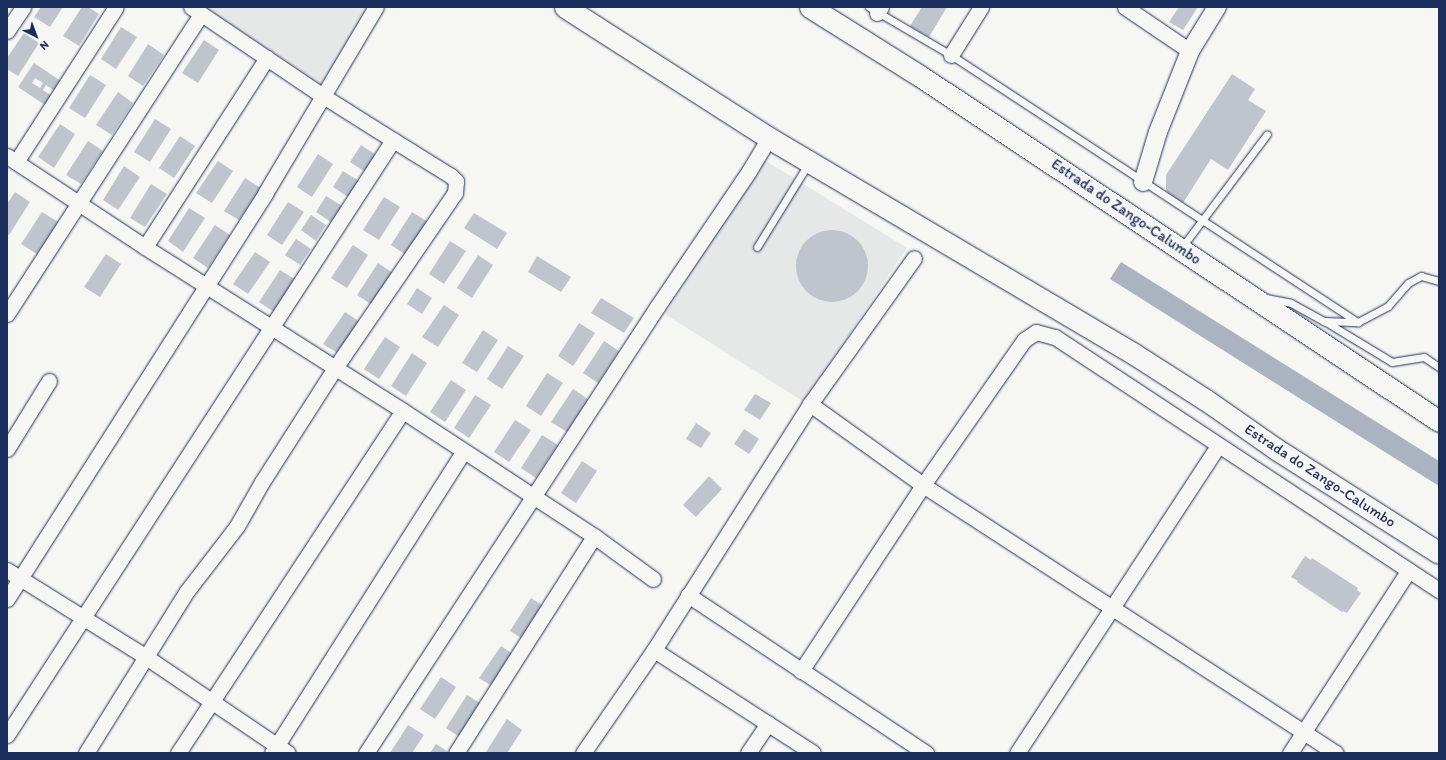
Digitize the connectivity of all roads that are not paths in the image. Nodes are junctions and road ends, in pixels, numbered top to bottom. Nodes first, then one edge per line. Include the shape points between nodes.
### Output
1 (23, 7) edge
2 (116, 7) edge
3 (376, 7) edge
4 (565, 7) edge
5 (810, 7) edge
6 (980, 7) edge
7 (1125, 7) edge
8 (1217, 7) edge
9 (876, 9) edge
10 (196, 11) edge
11 (7, 31) edge
12 (1190, 50) junction
13 (950, 55) junction
14 (267, 58) junction
15 (323, 96) junction
16 (1267, 134) dead end
17 (769, 138) junction
18 (394, 140) junction
19 (12, 159) edge
20 (810, 162) junction
21 (1143, 182) junction
22 (78, 203) junction
23 (1203, 220) junction
24 (145, 247) junction
25 (757, 247) dead end
26 (1181, 249) junction
27 (914, 258) dead end
28 (1439, 281) edge
29 (206, 286) junction
30 (1250, 295) junction
31 (7, 314) edge
32 (1324, 321) junction
33 (1358, 322) junction
34 (272, 327) junction
35 (1439, 367) edge
36 (335, 368) junction
37 (49, 381) dead end
38 (810, 404) junction
39 (403, 411) junction
40 (1439, 421) edge
41 (1218, 446) junction
42 (7, 449) edge
43 (463, 452) junction
44 (923, 485) junction
45 (534, 497) junction
46 (594, 536) junction
47 (1439, 553) edge
48 (7, 570) edge
49 (1409, 570) junction
50 (20, 578) junction
51 (653, 579) dead end
52 (1439, 590) edge
53 (688, 595) junction
54 (7, 600) edge
55 (1111, 607) junction
56 (84, 617) junction
57 (654, 650) junction
58 (146, 657) junction
59 (801, 671) junction
60 (211, 701) junction
61 (768, 723) junction
62 (1303, 732) junction
63 (7, 736) edge
64 (279, 751) edge
65 (86, 753) edge
66 (178, 753) edge
67 (366, 753) edge
68 (456, 753) edge
69 (583, 753) edge
70 (748, 753) edge
71 (813, 753) edge
72 (926, 753) edge
73 (1017, 753) edge
74 (1290, 753) edge
75 (1336, 753) edge

1 - 11 street
2 - 19 street
3 - 15 street
4 - 17 main road, Estrada do Zango-Calumbo
5 - 26 main road, Estrada do Zango-Calumbo via 926,80
6 - 13 street
7 - 12 street
8 - 12 street
9 - 13 lane
10 - 14 street
10 - 22 street
12 - 21 street via 1158,132
13 - 21 lane
14 - 15 street
14 - 24 street
15 - 18 street
15 - 29 street
16 - 23 lane
17 - 20 main road, Estrada do Zango-Calumbo
17 - 45 street
18 - 34 street
18 - 36 street via 452,176 456,181 455,193
19 - 22 street
20 - 25 lane
20 - 47 main road, Estrada do Zango-Calumbo via 1134,354
21 - 23 lane
22 - 24 street
22 - 31 street
23 - 26 lane
23 - 33 lane
24 - 29 street
26 - 30 main road, Estrada do Zango-Calumbo
27 - 38 street
28 - 33 lane via 1421,276 1408,283 1388,306
29 - 34 street
29 - 50 street
30 - 32 lane via 1291,303
30 - 40 main road, Estrada do Zango-Calumbo
32 - 33 lane
32 - 35 lane via 1392,362 1424,357
34 - 36 street
34 - 56 street
36 - 39 street
36 - 58 street via 262,482 238,526 187,591
37 - 42 street
38 - 44 street
38 - 53 street
39 - 43 street
39 - 60 street
41 - 44 street via 1055,337 1036,332 1024,340
41 - 49 street
41 - 55 street
43 - 45 street
43 - 64 street
44 - 55 street
44 - 59 street
45 - 46 street
45 - 67 street
46 - 51 street
46 - 68 street
48 - 50 street
49 - 52 street
49 - 62 street
50 - 54 street
50 - 56 street
53 - 57 street
53 - 59 street
55 - 62 street
55 - 73 street
56 - 58 street
56 - 63 street
57 - 61 street
57 - 69 street
58 - 60 street
58 - 65 street
59 - 72 street
60 - 64 street
60 - 66 street
61 - 70 street
61 - 71 street
62 - 74 street
62 - 75 street

